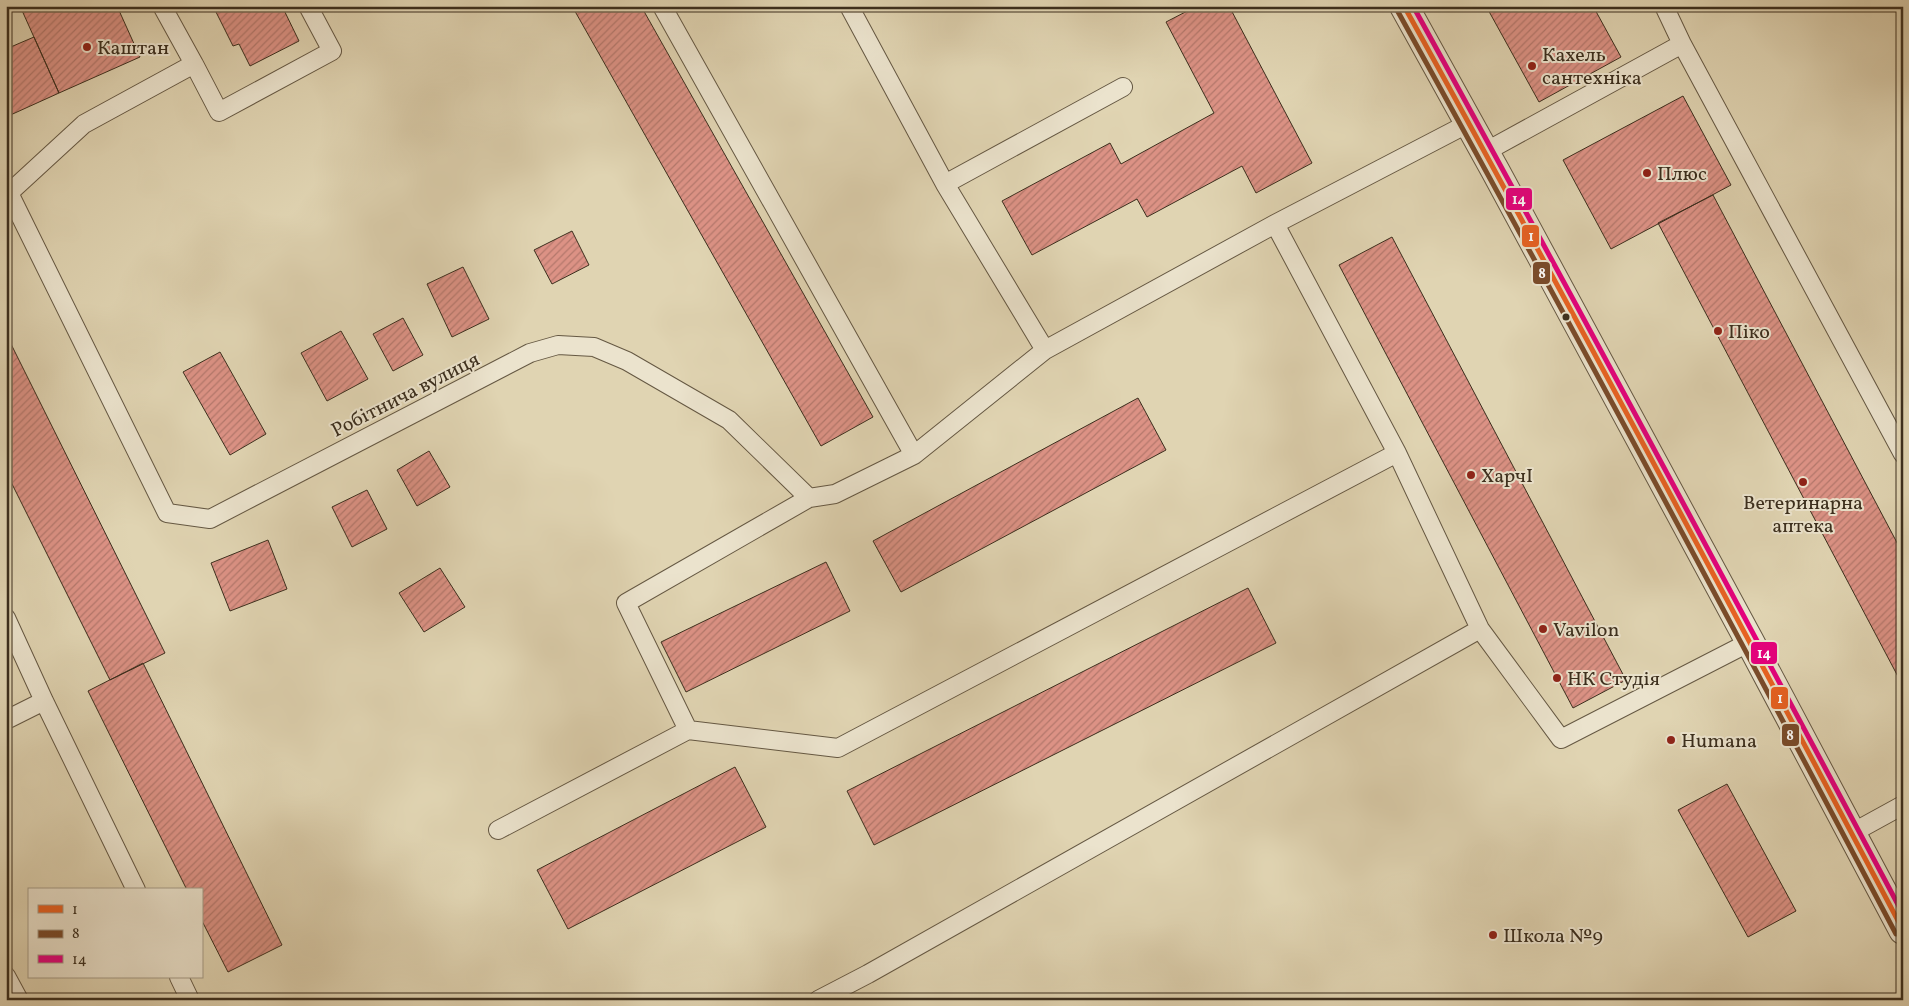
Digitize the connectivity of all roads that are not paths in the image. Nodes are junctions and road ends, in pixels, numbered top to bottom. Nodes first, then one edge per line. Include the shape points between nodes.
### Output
1 (162, 6) edge
2 (308, 6) edge
3 (662, 6) edge
4 (849, 6) edge
5 (1404, 6) edge
6 (1664, 6) edge
7 (1682, 44) junction
8 (194, 64) junction
9 (1123, 88) dead end
10 (1469, 122) junction
11 (1485, 152) junction
12 (945, 184) junction
13 (8, 194) edge
14 (1276, 224) junction
15 (1045, 350) junction
16 (1397, 453) junction
17 (1903, 454) edge
18 (914, 455) junction
19 (809, 498) junction
20 (6, 618) edge
21 (1480, 629) junction
22 (1750, 642) junction
23 (44, 701) junction
24 (6, 720) edge
25 (688, 730) junction
26 (1903, 805) edge
27 (498, 830) dead end
28 (1852, 833) junction
29 (135, 888) edge
30 (1903, 930) edge
31 (6, 976) edge
32 (179, 978) edge
33 (19, 1000) edge
34 (190, 1000) edge
35 (818, 1000) edge

1 - 8 lane
2 - 8 lane via 332,51 219,112
3 - 18 lane
4 - 12 lane
5 - 10 street
6 - 7 lane
7 - 11 lane
7 - 17 lane
8 - 13 lane via 84,124
9 - 12 lane
10 - 11 street
10 - 14 lane
11 - 22 street
12 - 15 lane
13 - 19 lane, Робітнича вулиця via 167,512 210,518 530,353 558,345 594,347 627,361 729,420
14 - 15 lane
14 - 16 lane
15 - 18 lane
16 - 21 lane
16 - 25 lane via 838,748
18 - 19 lane via 835,494
19 - 25 lane via 626,604
20 - 23 lane
21 - 22 lane via 1561,739
21 - 35 lane
22 - 28 street
23 - 24 lane
23 - 29 lane
25 - 27 lane
26 - 28 lane
28 - 30 street
31 - 33 lane
32 - 34 lane

